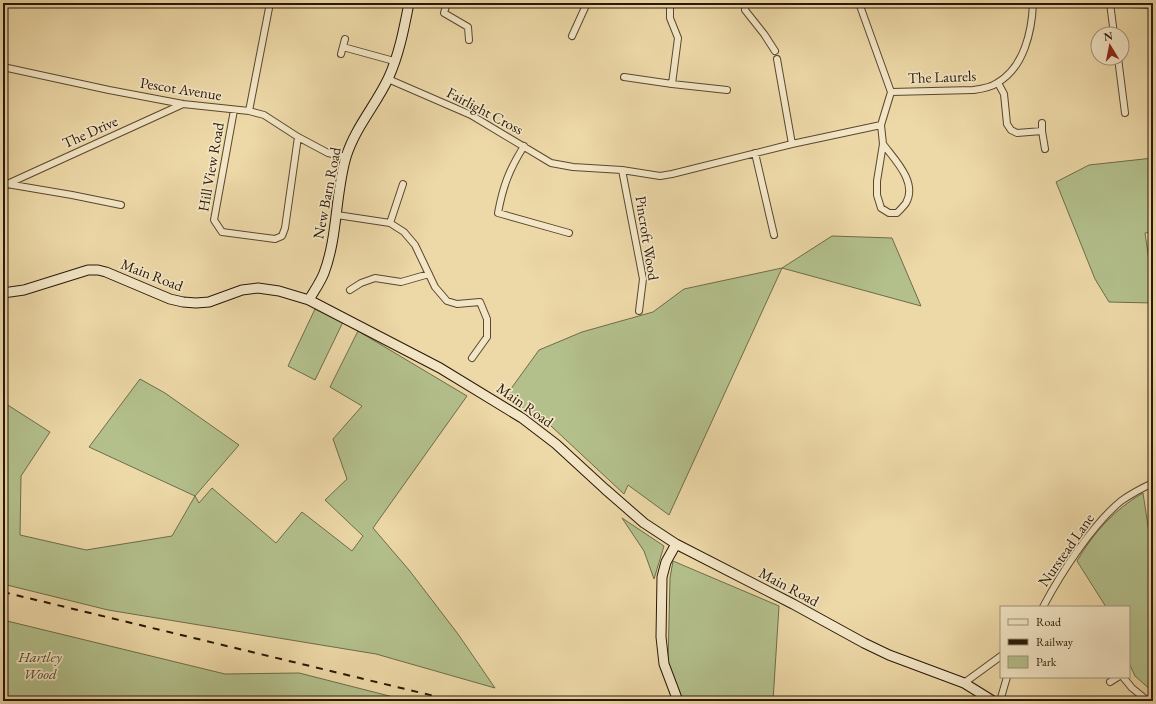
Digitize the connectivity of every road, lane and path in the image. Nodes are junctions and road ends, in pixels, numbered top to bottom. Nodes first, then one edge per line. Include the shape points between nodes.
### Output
1 (270, 3) edge
2 (410, 3) edge
3 (447, 3) edge
4 (588, 3) edge
5 (670, 3) edge
6 (746, 3) edge
7 (860, 3) edge
8 (1033, 3) edge
9 (1107, 3) edge
10 (1110, 3) edge
11 (1153, 5) edge
12 (1113, 26) edge
13 (572, 36) dead end
14 (345, 40) dead end
15 (469, 40) dead end
16 (343, 47) junction
17 (775, 51) dead end
18 (341, 54) dead end
19 (777, 59) dead end
20 (394, 61) junction
21 (1119, 66) edge
22 (3, 67) edge
23 (624, 77) dead end
24 (388, 79) junction
25 (998, 83) junction
26 (672, 84) junction
27 (727, 90) dead end
28 (892, 92) junction
29 (183, 104) junction
30 (234, 110) junction
31 (249, 111) junction
32 (1125, 113) dead end
33 (1042, 123) dead end
34 (881, 124) junction
35 (1042, 131) junction
36 (298, 137) junction
37 (792, 144) junction
38 (883, 144) junction
39 (524, 146) junction
40 (1045, 149) dead end
41 (755, 153) junction
42 (346, 157) junction
43 (622, 170) junction
44 (403, 184) dead end
45 (5, 185) edge
46 (121, 205) dead end
47 (337, 215) junction
48 (390, 223) junction
49 (569, 234) dead end
50 (774, 235) dead end
51 (429, 274) junction
52 (350, 290) dead end
53 (3, 292) edge
54 (309, 300) junction
55 (639, 311) dead end
56 (472, 358) dead end
57 (1153, 483) edge
58 (676, 544) junction
59 (1044, 606) edge
60 (1000, 657) edge
61 (1007, 678) edge
62 (1116, 678) edge
63 (1124, 678) edge
64 (1110, 682) dead end
65 (964, 683) junction
66 (678, 701) edge
67 (993, 701) edge
68 (1000, 701) edge
69 (1148, 701) edge

1 - 31 street
2 - 20 main road, New Barn Road via 403,36
3 - 15 street via 444,14 468,27
4 - 13 street
5 - 26 street via 670,18 678,38
6 - 17 street via 745,10
7 - 28 street
8 - 25 street, The Laurels via 1031,28 1022,52 1016,64
9 - 10 street
10 - 11 street
10 - 12 street
14 - 16 street
16 - 18 street
16 - 20 street
19 - 37 street
20 - 24 main road, New Barn Road
21 - 32 street
22 - 29 street, Pescot Avenue
23 - 26 street
24 - 39 street, Fairlight Cross via 471,115
24 - 42 main road, New Barn Road via 353,139
25 - 28 street, The Laurels via 973,90
25 - 35 street via 1004,94 1007,124 1011,130 1017,134
26 - 27 street
28 - 34 street
29 - 30 street, Pescot Avenue
29 - 45 street, The Drive
30 - 31 street, Pescot Avenue
30 - 36 street, Hill View Road via 214,220 222,232 275,239 282,236
31 - 36 street, Pescot Avenue via 264,115
33 - 35 street
34 - 37 street, Pincroft Wood
34 - 38 street
35 - 40 street
36 - 42 street, Pescot Avenue via 328,153
37 - 41 street, Pincroft Wood
38 - 38 street via 906,175 909,188 906,202 897,213 889,213 881,208 877,195
39 - 43 street, Pincroft Wood via 551,163
39 - 49 street, Fairlight Cross via 508,173 498,213
41 - 43 street, Pincroft Wood via 660,176
41 - 50 street
42 - 47 main road, New Barn Road
43 - 55 street, Pincroft Wood via 643,279
44 - 48 street
45 - 46 street, The Drive via 72,194
47 - 48 street
47 - 54 main road, New Barn Road via 323,274
48 - 51 street via 404,232 414,245
51 - 52 street via 401,282 375,278
51 - 56 street via 447,301 457,304 480,302 487,319 487,337
53 - 54 main road, Main Road via 24,290 88,270 98,270 182,302 210,302 242,290 258,288 280,291
54 - 58 main road, Main Road via 440,368 522,418 556,444 644,523
57 - 59 street, Nurstead Lane via 1121,501 1102,521 1074,556
58 - 65 main road, Main Road via 864,643
58 - 66 main road via 666,562 662,577 661,637 664,664
60 - 65 street
61 - 68 street
62 - 64 street
63 - 69 street
65 - 67 main road, Main Road

